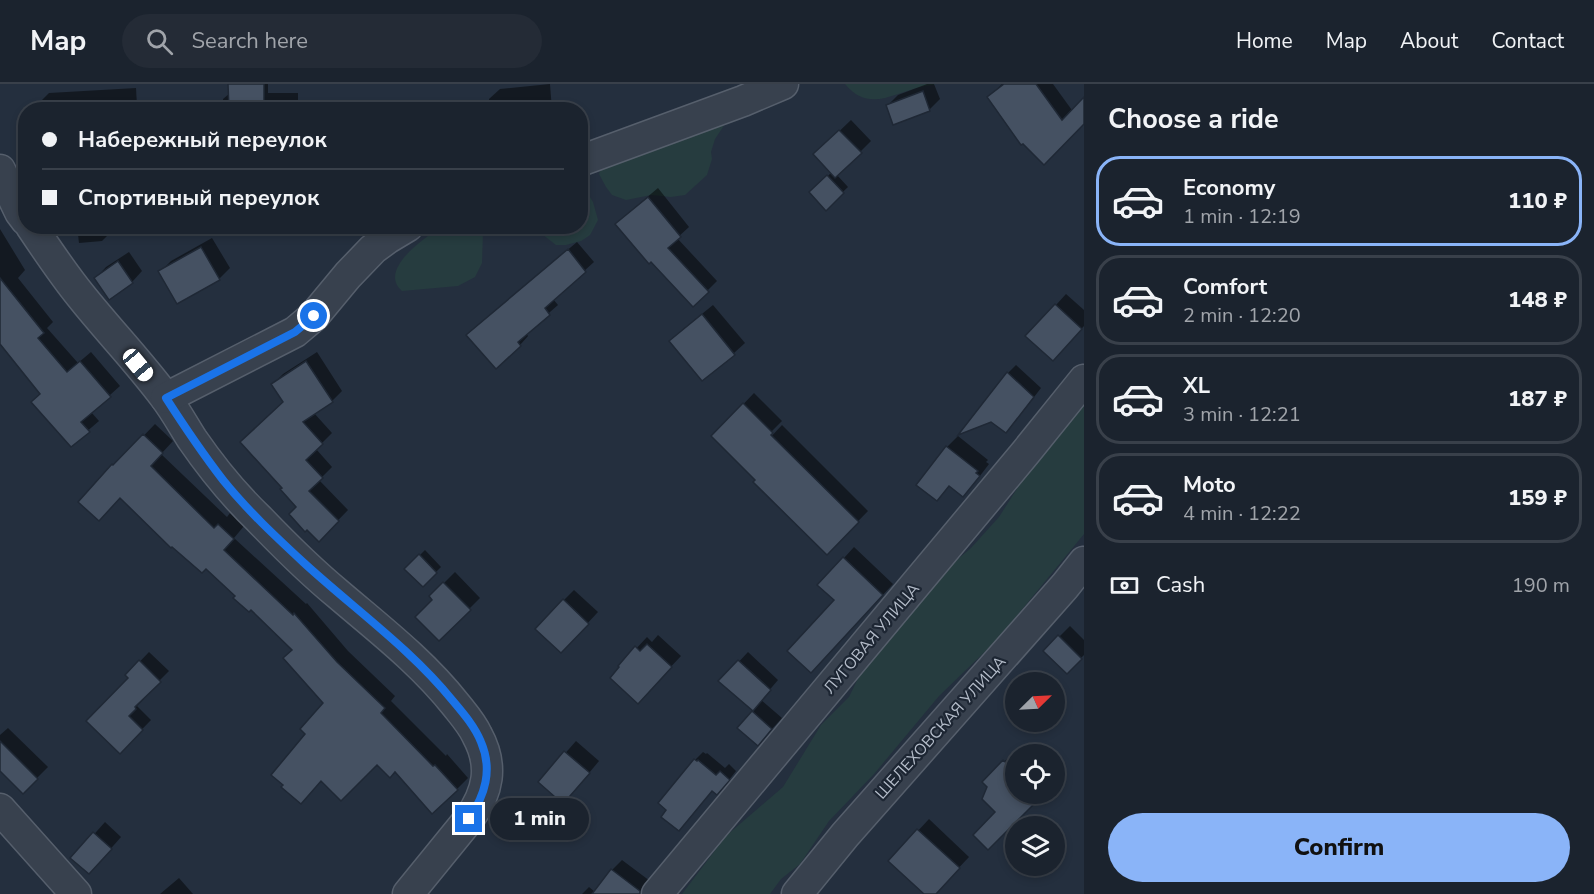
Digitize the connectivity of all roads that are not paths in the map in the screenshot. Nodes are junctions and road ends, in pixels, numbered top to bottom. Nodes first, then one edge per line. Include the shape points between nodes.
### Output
1 (783, 84) edge
2 (588, 158) edge
3 (0, 170) edge
4 (18, 206) edge
5 (37, 234) edge
6 (393, 234) edge
7 (1084, 380) edge
8 (166, 398) junction
9 (1084, 562) edge
10 (0, 809) edge
11 (76, 894) edge
12 (408, 894) edge
13 (657, 894) edge
14 (797, 894) edge

1 - 2 street
3 - 4 street
5 - 8 street via 80,294
6 - 8 street via 373,249 295,332
7 - 13 street, ЛУГОВАЯ УЛИЦА
8 - 12 street via 237,496 302,562 441,686 482,744 488,768 484,794 469,819
9 - 14 street, ШЕЛЕХОВСКАЯ УЛИЦА
10 - 11 street

